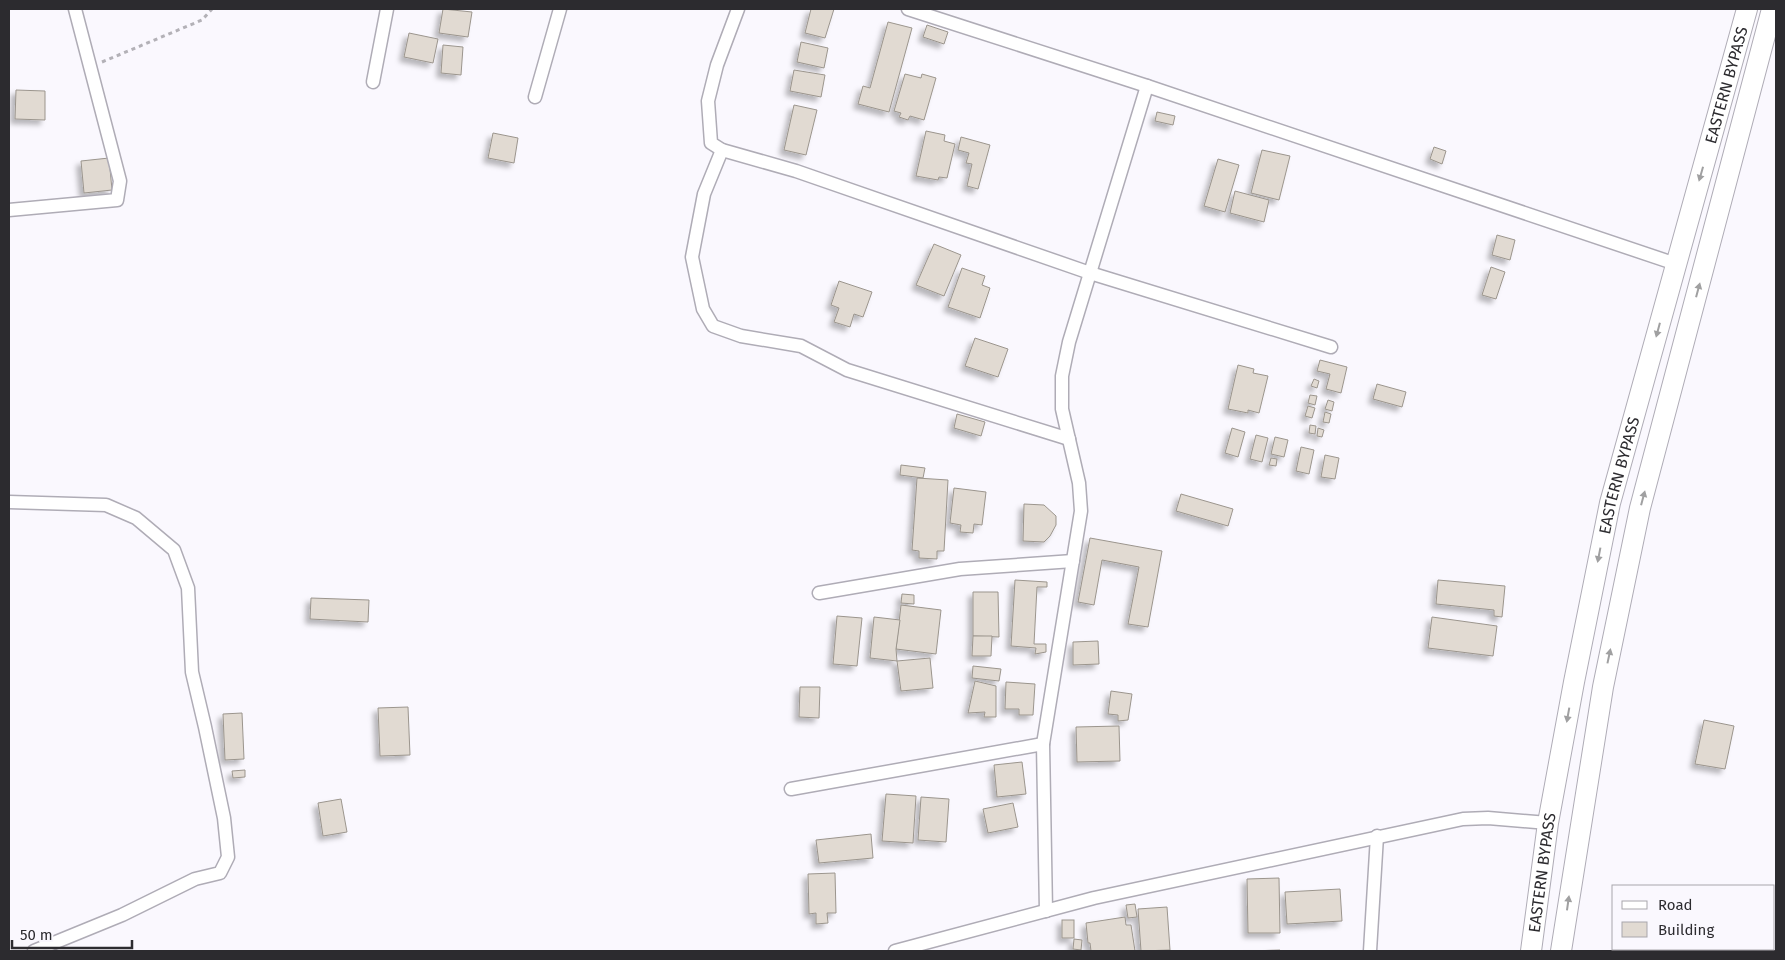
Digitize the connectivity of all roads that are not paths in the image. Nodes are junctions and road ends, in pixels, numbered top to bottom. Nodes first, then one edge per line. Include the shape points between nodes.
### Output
1 (75, 9) edge
2 (387, 9) edge
3 (560, 9) edge
4 (738, 9) edge
5 (908, 9) edge
6 (1747, 9) edge
7 (1772, 9) edge
8 (374, 82) dead end
9 (1147, 86) junction
10 (535, 97) dead end
11 (722, 150) junction
12 (9, 210) edge
13 (1676, 264) junction
14 (1090, 273) junction
15 (1330, 347) dead end
16 (1069, 439) junction
17 (9, 502) edge
18 (1074, 561) junction
19 (819, 593) dead end
20 (1043, 744) junction
21 (791, 789) dead end
22 (1548, 823) junction
23 (1377, 836) junction
24 (1046, 911) junction
25 (902, 950) edge
26 (34, 951) edge
27 (1370, 951) edge
28 (1531, 951) edge
29 (1561, 951) edge

1 - 12 street via 120,181 117,200
2 - 8 street
3 - 10 street
4 - 11 street via 717,65 708,101 711,143
5 - 9 street
6 -> 13 main road, EASTERN BYPASS
29 -> 7 main road, EASTERN BYPASS via 1603,687 1640,508
9 - 13 street
9 - 14 street
11 - 14 street via 796,171
11 - 16 street via 704,194 692,257 703,309 713,326 741,336 801,346 847,370
13 -> 22 main road, EASTERN BYPASS via 1610,502
14 - 15 street
14 - 16 street via 1062,376 1062,409
16 - 18 street via 1079,483 1081,511
17 - 26 street via 106,505 136,518 174,550 188,588 192,672 224,818 228,857 220,873 195,879 122,915
18 - 19 street via 960,569
18 - 20 street
20 - 21 street
20 - 24 street
22 - 23 street via 1463,819
22 - 28 main road, EASTERN BYPASS
23 - 24 street
23 - 27 street
24 - 25 street

